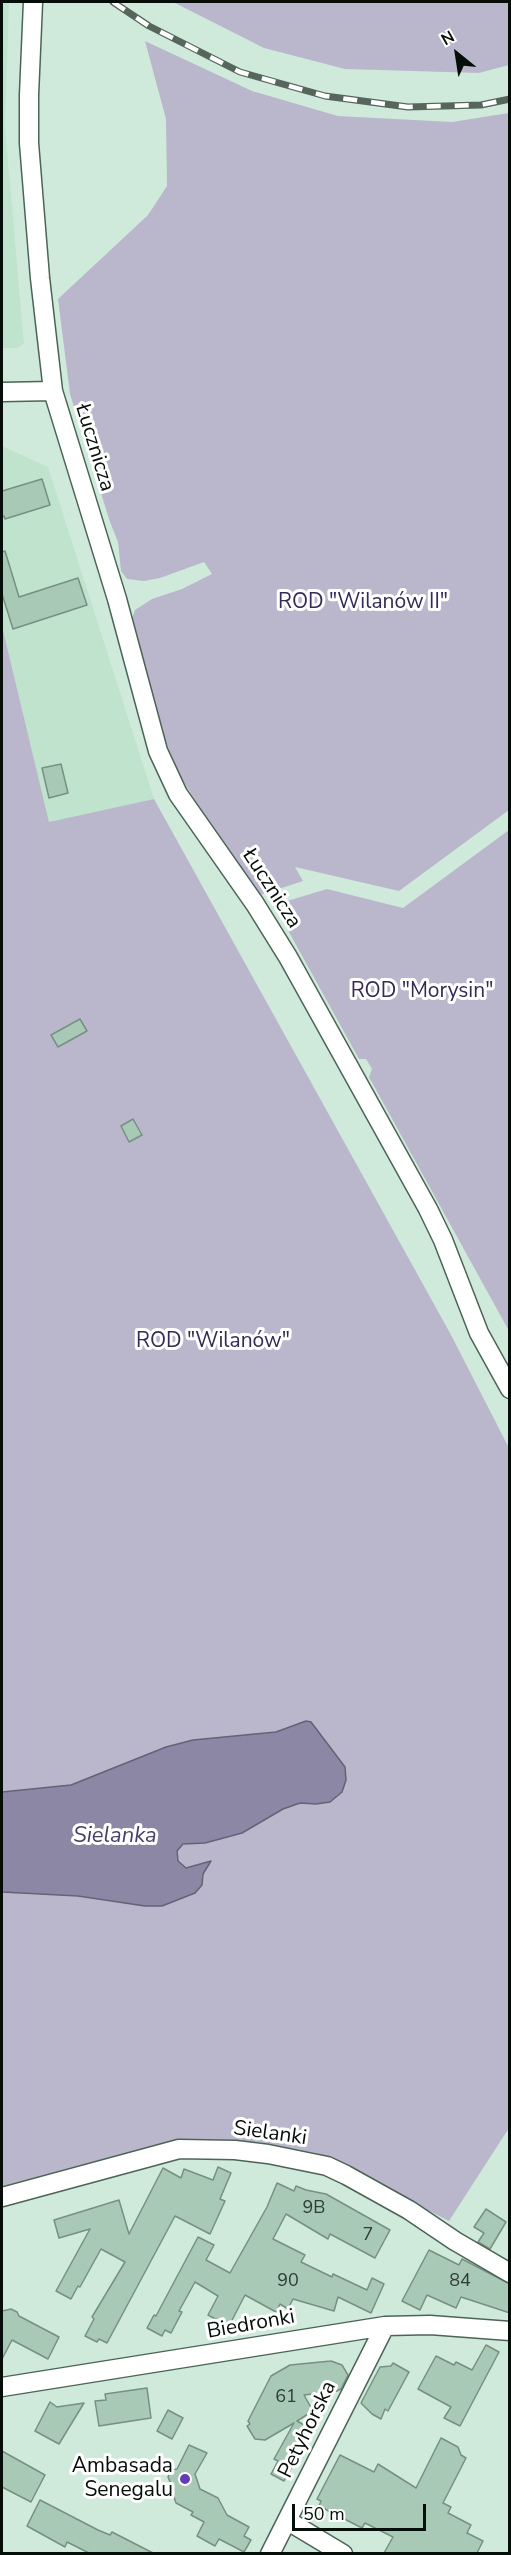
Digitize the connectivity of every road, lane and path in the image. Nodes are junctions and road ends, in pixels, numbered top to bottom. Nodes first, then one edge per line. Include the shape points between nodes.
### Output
1 (33, 2) edge
2 (53, 391) junction
3 (2, 392) edge
4 (510, 1389) edge
5 (2, 2197) edge
6 (510, 2273) edge
7 (385, 2326) junction
8 (510, 2331) edge
9 (2, 2387) edge
10 (288, 2520) junction
11 (270, 2553) edge
12 (343, 2553) edge

1 - 2 street, Łucznicza via 29,143
2 - 3 street
2 - 4 street, Łucznicza via 117,599 150,729 168,775 288,957 437,1227 479,1333
5 - 6 street, Sielanki via 179,2149 268,2154 318,2164 346,2175
7 - 8 street, Biedronki
7 - 9 street, Biedronki
7 - 10 street, Petyhorska
10 - 11 street, Petyhorska
10 - 12 street

